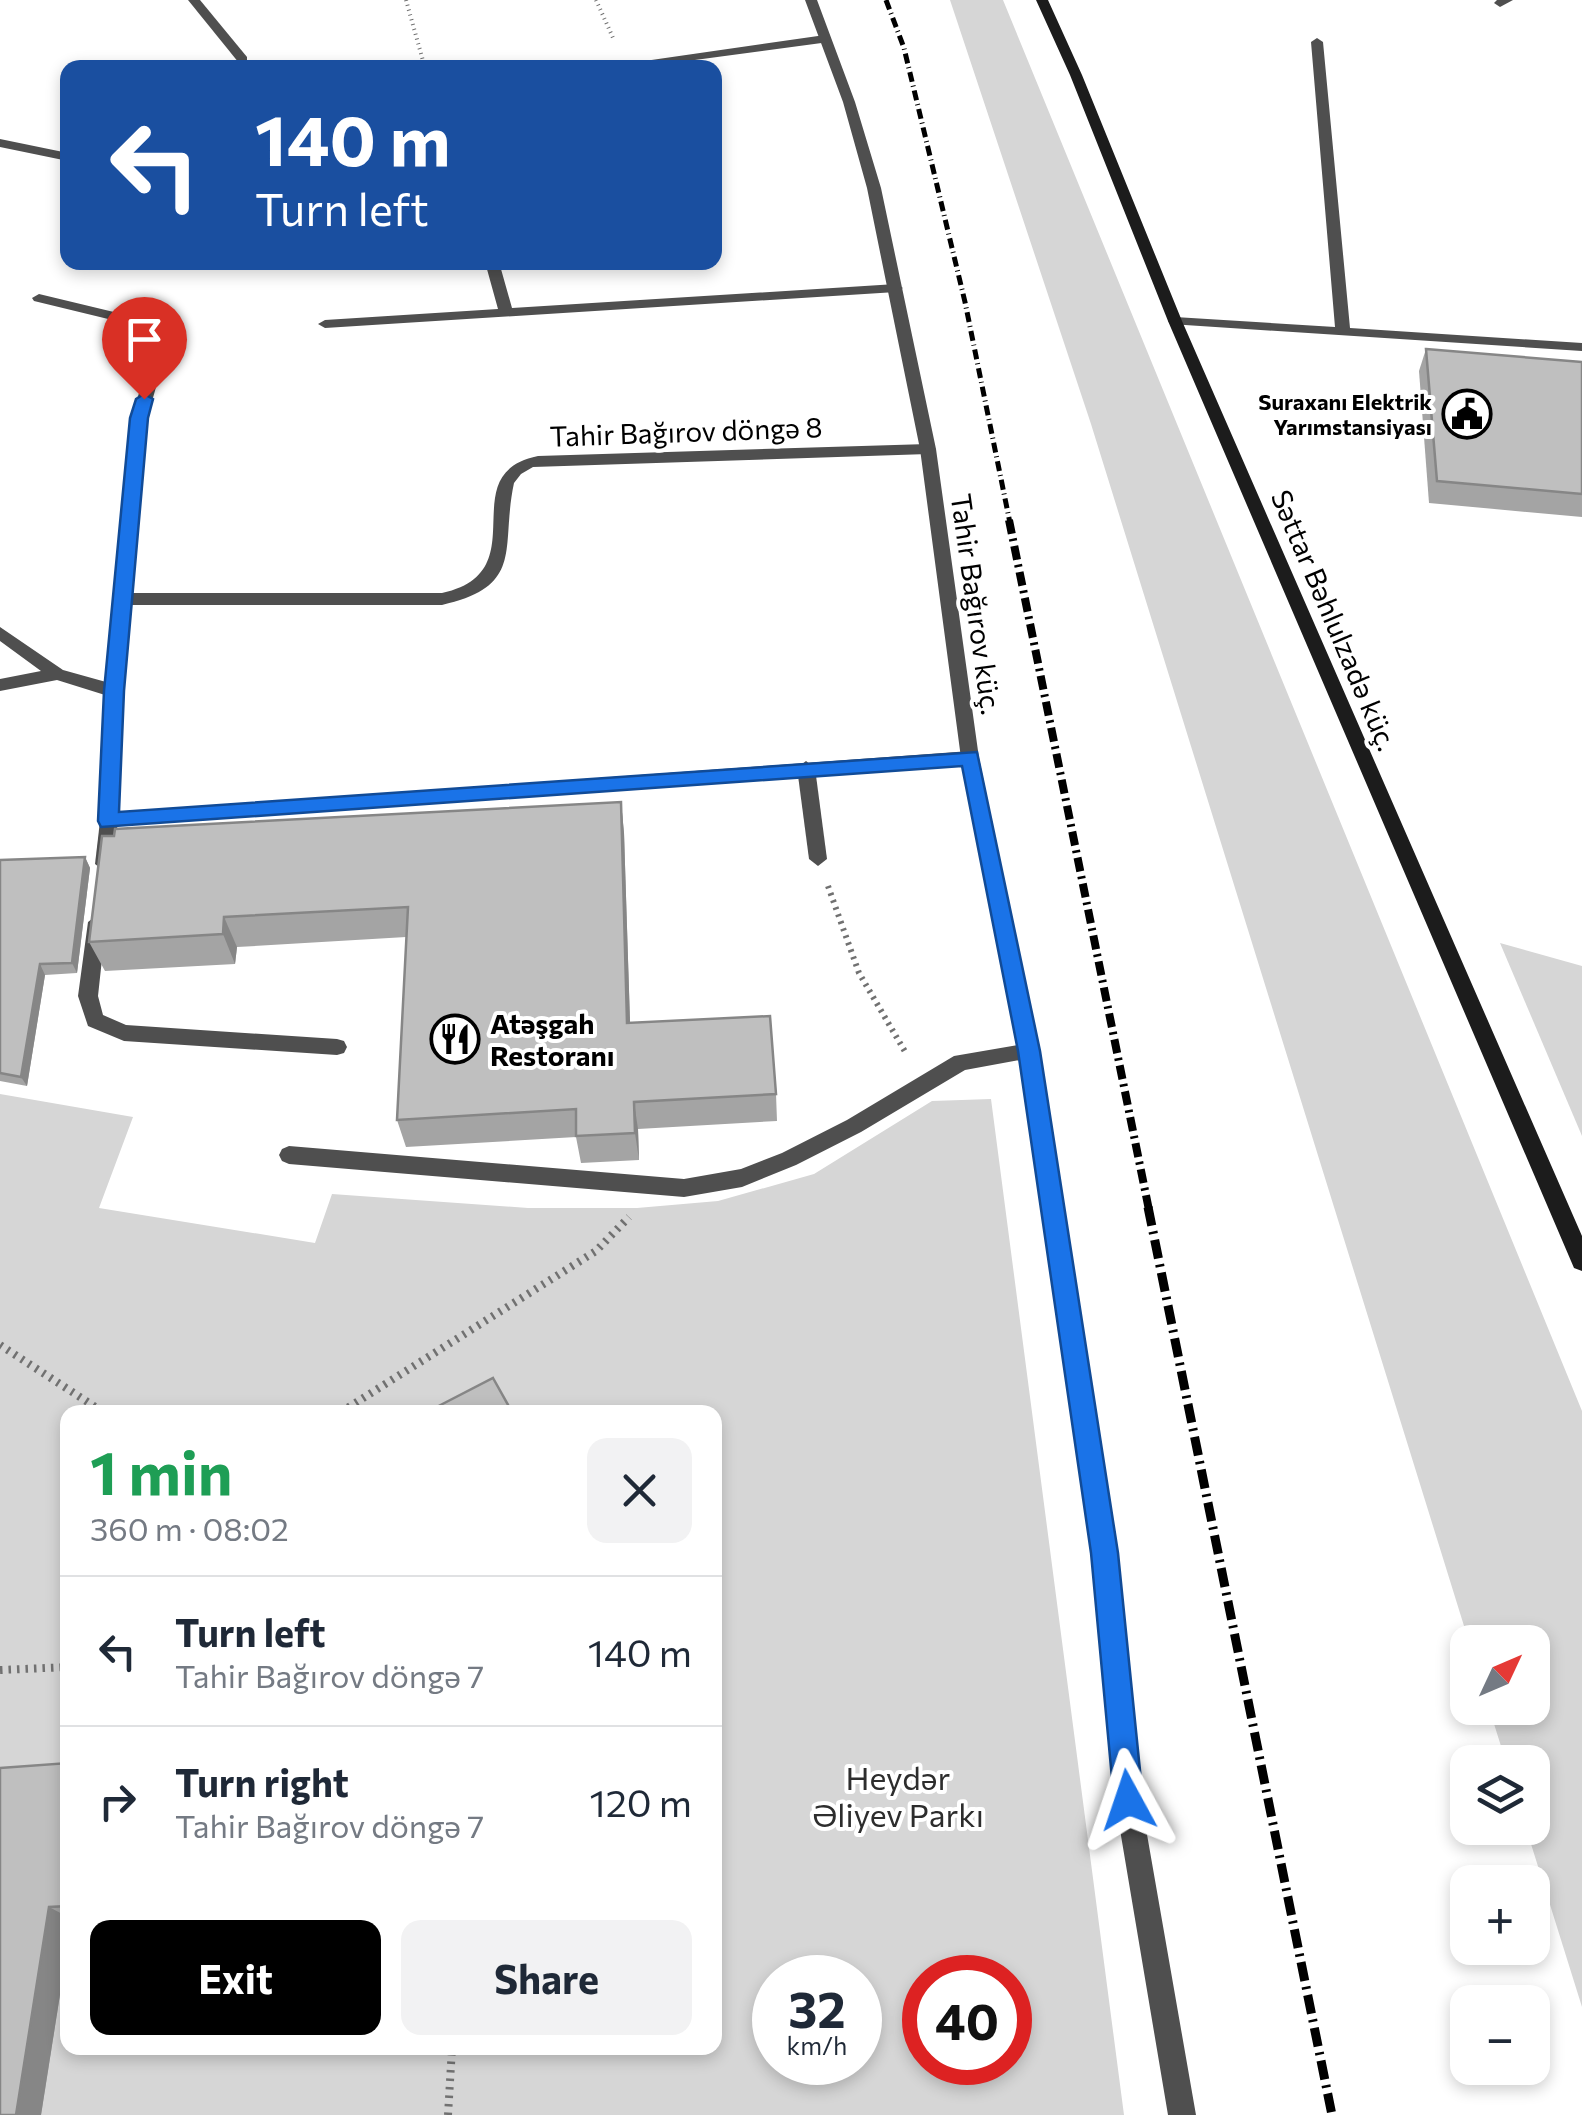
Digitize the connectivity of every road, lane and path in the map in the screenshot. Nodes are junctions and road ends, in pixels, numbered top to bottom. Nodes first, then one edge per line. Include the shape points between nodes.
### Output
1 (194, 0) edge
2 (406, 0) edge
3 (596, 0) edge
4 (811, 0) edge
5 (1042, 0) edge
6 (825, 40) junction
7 (1317, 42) dead end
8 (243, 60) dead end
9 (423, 60) edge
10 (623, 60) edge
11 (665, 60) edge
12 (0, 143) edge
13 (60, 155) edge
14 (494, 270) edge
15 (896, 288) junction
16 (39, 298) dead end
17 (506, 311) junction
18 (1175, 321) junction
19 (325, 324) dead end
20 (1344, 331) junction
21 (1582, 347) edge
22 (928, 448) junction
23 (125, 599) junction
24 (0, 633) edge
25 (57, 674) junction
26 (0, 685) edge
27 (114, 691) junction
28 (970, 758) junction
29 (806, 768) junction
30 (109, 821) junction
31 (818, 859) joint
32 (337, 1047) dead end
33 (1029, 1051) junction
34 (925, 1081) junction
35 (290, 1155) dead end
36 (637, 1208) dead end
37 (1582, 1261) edge
38 (0, 1346) edge
39 (91, 1405) edge
40 (353, 1405) edge
41 (60, 1667) edge
42 (0, 1670) edge
43 (452, 2055) edge
44 (448, 2115) edge
45 (1182, 2115) edge

1 - 8 street
2 - 9 path
3 - 10 path
4 - 6 street, Tahir Bağırov küç.
5 - 18 main road, Səttar Bəhlulzadə küç.
6 - 11 street
6 - 15 street, Tahir Bağırov küç. via 874,188
7 - 20 street
12 - 13 street
14 - 17 street
15 - 17 street
15 - 22 street, Tahir Bağırov küç.
16 - 23 street via 142,323 162,341 139,418
17 - 19 street
18 - 20 street
18 - 37 main road, Səttar Bəhlulzadə küç.
20 - 21 street
22 - 23 street, Tahir Bağırov döngə 8 via 528,463 506,481 495,566 486,585 468,596
22 - 28 street, Tahir Bağırov küç.
23 - 27 street
24 - 25 street
25 - 26 street
25 - 27 street
27 - 30 street
28 - 29 street
28 - 33 street, Tahir Bağırov küç.
29 - 30 street
29 - 31 street
30 - 32 street via 88,996 95,1020 124,1033
31 - 34 path via 866,986
33 - 34 street via 961,1062
33 - 45 street, Tahir Bağırov küç. via 1104,1553 1128,1800
34 - 35 street via 788,1159 742,1178 684,1188
36 - 40 path via 596,1251
38 - 39 path
41 - 42 path
43 - 44 path

